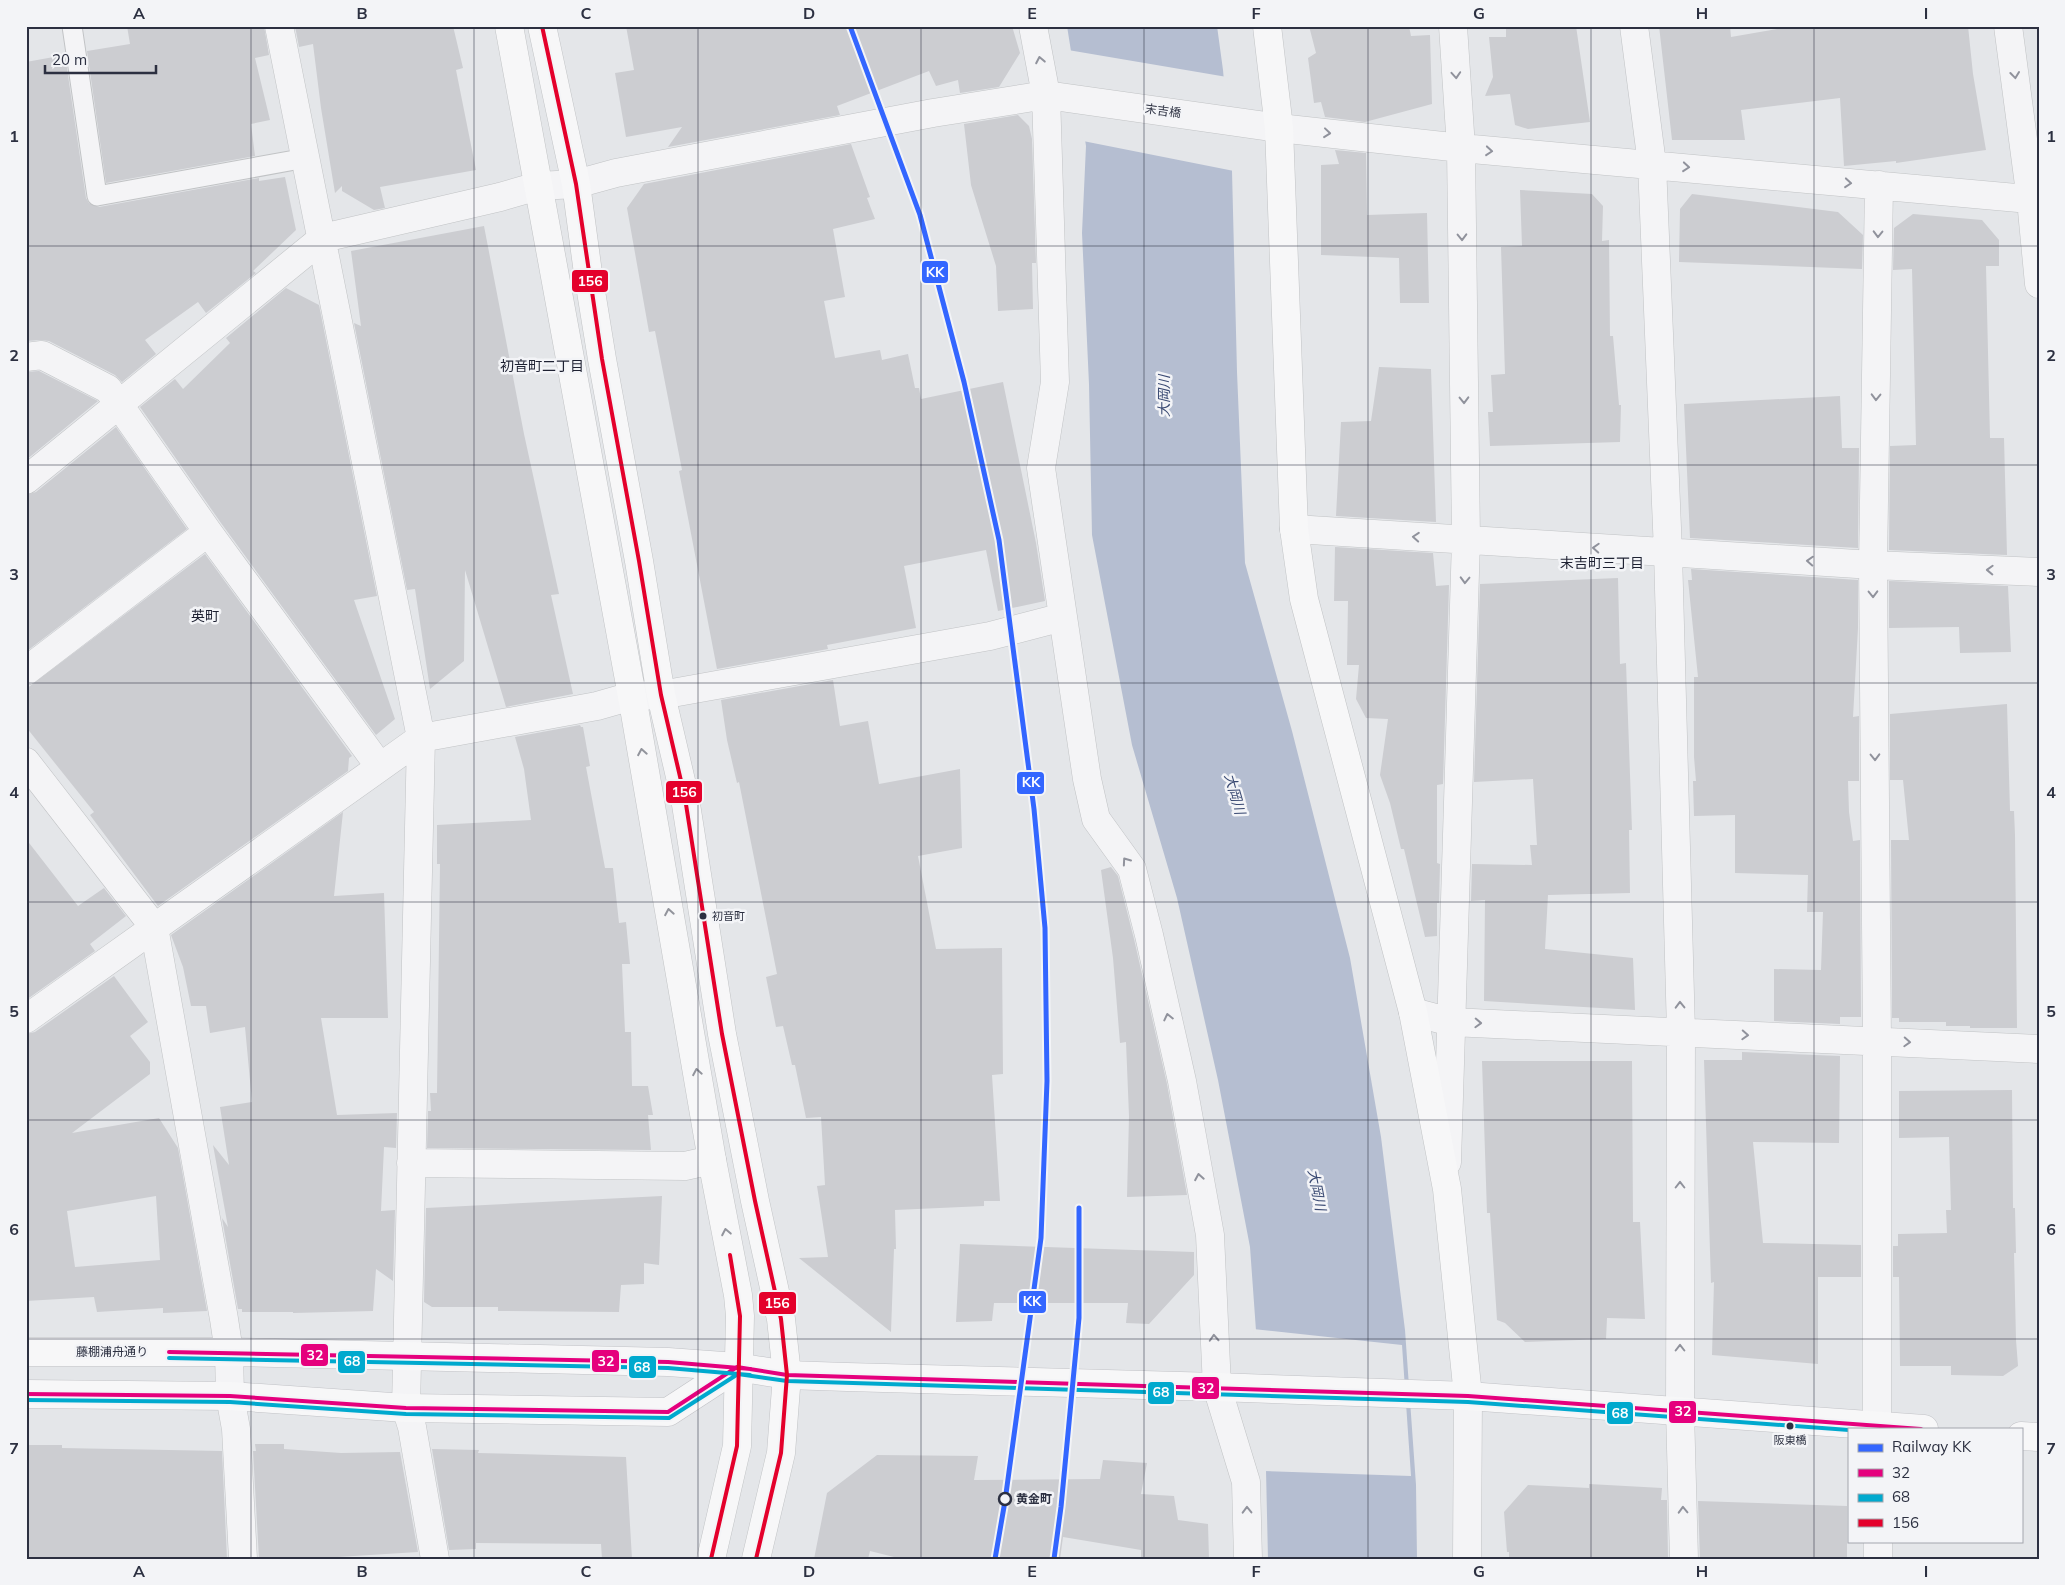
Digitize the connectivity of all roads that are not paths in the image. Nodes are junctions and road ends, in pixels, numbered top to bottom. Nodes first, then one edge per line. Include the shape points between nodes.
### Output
1 (72, 26) edge
2 (280, 26) edge
3 (509, 26) edge
4 (542, 26) edge
5 (1033, 26) edge
6 (1267, 26) edge
7 (1453, 26) edge
8 (1634, 26) edge
9 (2008, 26) edge
10 (1046, 94) junction
11 (1279, 128) junction
12 (1461, 148) junction
13 (306, 158) junction
14 (1652, 164) junction
15 (576, 184) junction
16 (1879, 185) junction
17 (538, 186) junction
18 (2035, 200) edge
19 (321, 239) junction
20 (2039, 284) edge
21 (26, 357) edge
22 (120, 404) junction
23 (26, 480) edge
24 (1294, 529) junction
25 (208, 532) junction
26 (1466, 540) junction
27 (1668, 552) junction
28 (1873, 565) junction
29 (2039, 572) edge
30 (1063, 617) junction
31 (26, 671) edge
32 (660, 695) junction
33 (632, 696) junction
34 (421, 738) junction
35 (26, 762) edge
36 (380, 767) junction
37 (154, 927) junction
38 (1413, 1012) junction
39 (27, 1018) edge
40 (1452, 1022) junction
41 (1681, 1032) junction
42 (1877, 1041) junction
43 (2039, 1049) edge
44 (712, 1160) junction
45 (411, 1163) junction
46 (1447, 1190) junction
47 (26, 1352) edge
48 (229, 1352) junction
49 (408, 1356) junction
50 (737, 1367) junction
51 (787, 1375) junction
52 (1216, 1387) junction
53 (26, 1394) edge
54 (230, 1396) junction
55 (1468, 1396) junction
56 (406, 1408) junction
57 (1680, 1412) junction
58 (1877, 1427) edge
59 (1900, 1428) edge
60 (2022, 1436) edge
61 (2039, 1437) edge
62 (1878, 1542) edge
63 (243, 1559) edge
64 (435, 1559) edge
65 (711, 1559) edge
66 (756, 1559) edge
67 (1248, 1559) edge
68 (1467, 1559) edge
69 (1684, 1559) edge
70 (1878, 1559) edge

1 - 13 lane via 97,196
2 - 13 street
3 - 17 main road
4 - 15 main road
10 -> 5 street
6 - 11 main road
7 -> 12 street
8 - 14 street
9 -> 18 street
10 - 11 street, 末吉橋
10 - 15 street, 末吉橋 via 933,112 616,173
10 - 30 street via 1055,382 1041,468
11 -> 12 street, 末吉橋
11 - 24 main road
12 -> 14 street, 末吉橋
12 -> 26 street
13 - 19 street
14 -> 16 street, 末吉橋
14 - 27 street
15 - 17 street, 末吉橋
15 - 32 main road via 588,273
16 - 18 street, 末吉橋
16 -> 28 street
17 - 19 street, 末吉橋
17 - 33 main road
18 - 20 street
19 - 22 street
19 - 34 street
21 - 22 street via 42,355 108,389
22 - 23 street
22 - 25 street
26 -> 24 street
24 - 38 main road via 1304,599 1319,663
25 - 31 street
25 - 36 street
27 -> 26 street
26 -> 40 street
28 -> 27 street
41 -> 27 street
29 -> 28 street
28 -> 42 street
30 - 32 street via 990,636
52 -> 30 street via 1210,1236 1182,1081 1132,869 1096,819
32 - 33 street
32 - 51 main road via 685,798 722,1034 782,1319
33 - 34 street via 597,706
44 -> 33 main road
34 - 36 street
34 - 45 street
35 - 37 street
36 - 37 street
37 - 39 street
37 - 48 street
38 - 40 street
38 - 46 main road
40 -> 41 street
40 - 46 street
41 -> 42 street
57 -> 41 street
42 -> 43 street
42 - 58 street
44 - 45 street via 685,1166
50 -> 44 main road via 738,1294
45 - 49 street
46 - 55 main road
47 - 48 main road, 藤棚浦舟通り
48 - 49 main road, 藤棚浦舟通り
48 - 54 street
49 - 50 main road, 藤棚浦舟通り via 668,1362
49 - 56 street
50 - 51 main road, 藤棚浦舟通り
50 - 56 main road via 668,1412
50 - 65 main road via 738,1446
51 - 52 main road, 藤棚浦舟通り
51 - 66 main road via 781,1453
52 - 55 main road, 藤棚浦舟通り
67 -> 52 street via 1246,1482
53 - 54 main road
54 - 56 main road
54 - 63 street via 236,1429
55 - 57 main road, 藤棚浦舟通り
55 - 68 street
56 - 64 street
57 - 58 main road, 藤棚浦舟通り
69 -> 57 street
58 - 59 main road, 藤棚浦舟通り
60 - 61 main road
62 - 70 street

